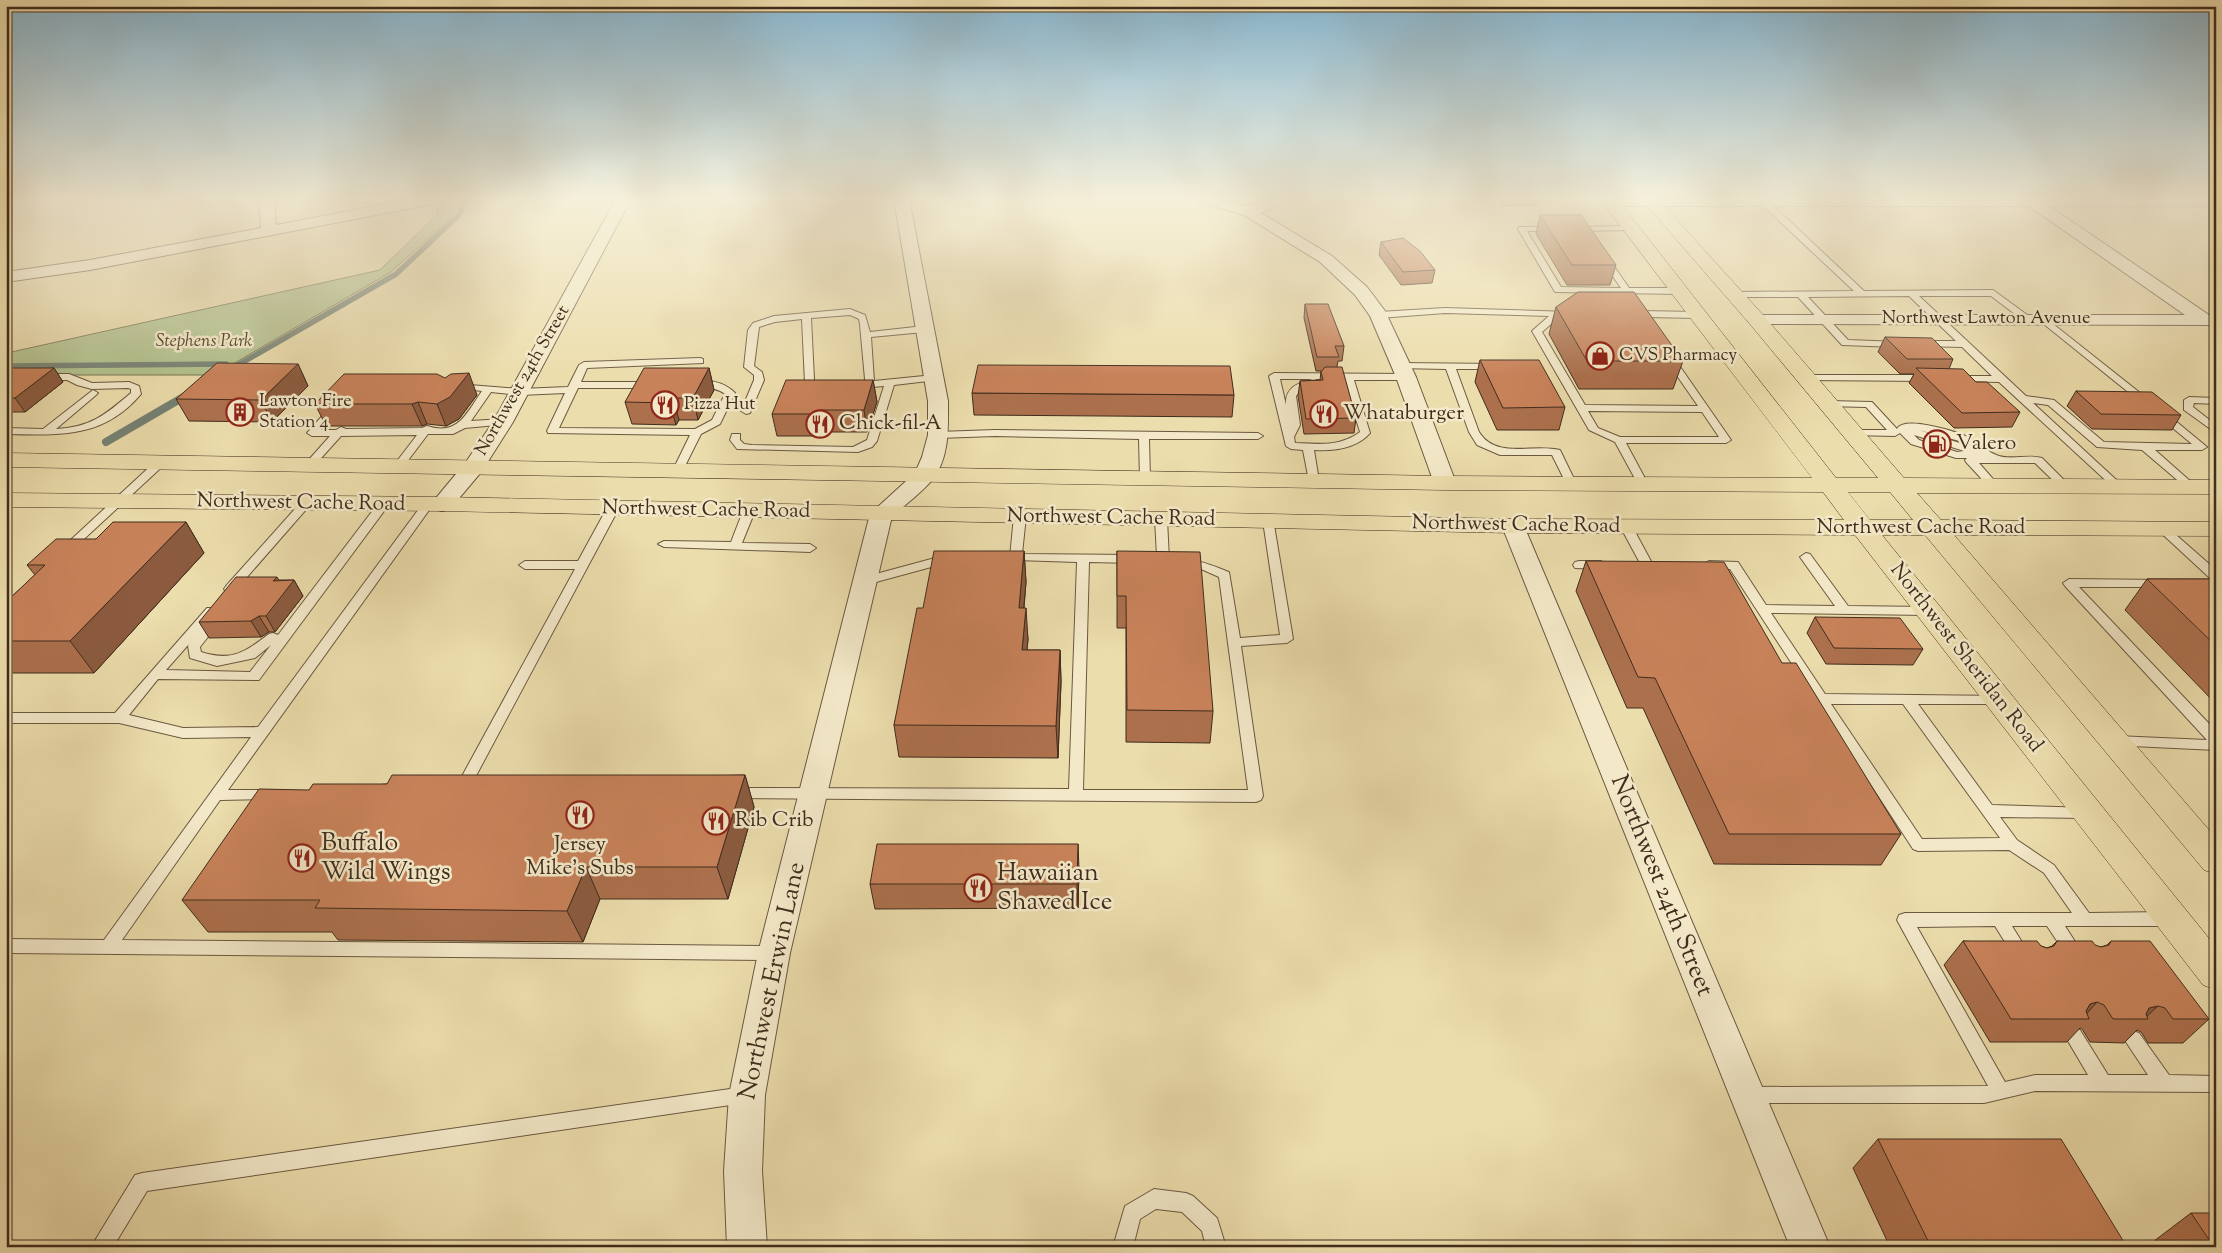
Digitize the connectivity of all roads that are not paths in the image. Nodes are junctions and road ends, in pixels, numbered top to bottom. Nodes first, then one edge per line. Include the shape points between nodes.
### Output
1 (130, 257) edge
2 (592, 257) edge
3 (911, 257) edge
4 (1322, 257) edge
5 (1539, 257) edge
6 (1604, 257) edge
7 (1653, 257) edge
8 (1701, 257) edge
9 (1823, 257) edge
10 (2116, 257) edge
11 (6, 277) edge
12 (1627, 291) junction
13 (1679, 291) junction
14 (1734, 294) junction
15 (1800, 294) junction
16 (1862, 294) junction
17 (1912, 294) junction
18 (1557, 314) junction
19 (1575, 314) edge
20 (1698, 315) junction
21 (806, 316) junction
22 (1379, 316) junction
23 (1756, 319) junction
24 (1824, 319) junction
25 (2035, 319) junction
26 (1939, 320) junction
27 (2212, 323) edge
28 (924, 329) junction
29 (1651, 330) edge
30 (865, 335) junction
31 (1965, 344) junction
32 (1662, 346) edge
33 (700, 361) dead end
34 (1450, 366) junction
35 (1502, 366) edge
36 (1403, 371) junction
37 (32, 377) edge
38 (934, 378) junction
39 (1806, 378) junction
40 (2001, 379) junction
41 (1350, 382) junction
42 (889, 384) junction
43 (661, 385) edge
44 (690, 385) edge
45 (848, 385) edge
46 (868, 385) junction
47 (828, 386) edge
48 (573, 388) junction
49 (454, 389) edge
50 (488, 389) junction
51 (520, 392) junction
52 (93, 393) dead end
53 (2023, 399) junction
54 (342, 400) edge
55 (2216, 401) edge
56 (1828, 404) junction
57 (1582, 408) junction
58 (1705, 409) junction
59 (746, 411) dead end
60 (1884, 421) junction
61 (503, 422) junction
62 (463, 425) junction
63 (1902, 428) junction
64 (427, 429) junction
65 (341, 430) junction
66 (2216, 430) edge
67 (6, 431) edge
68 (47, 431) junction
69 (697, 432) junction
70 (1854, 433) junction
71 (938, 435) junction
72 (736, 436) dead end
73 (1144, 436) junction
74 (1258, 436) dead end
75 (1289, 437) junction
76 (1619, 440) junction
77 (1308, 446) junction
78 (2145, 446) junction
79 (1987, 454) junction
80 (6, 460) edge
81 (2001, 460) junction
82 (161, 462) junction
83 (310, 464) junction
84 (399, 465) junction
85 (474, 466) junction
86 (678, 470) junction
87 (924, 476) junction
88 (1145, 479) junction
89 (1314, 481) junction
90 (1445, 483) junction
91 (1571, 483) junction
92 (1643, 484) junction
93 (1830, 486) junction
94 (1898, 486) junction
95 (1996, 487) junction
96 (2066, 487) junction
97 (2119, 487) junction
98 (2204, 488) edge
99 (6, 500) edge
100 (118, 501) junction
101 (306, 503) junction
102 (384, 503) junction
103 (435, 504) junction
104 (613, 508) junction
105 (748, 511) junction
106 (881, 514) junction
107 (1020, 516) junction
108 (1161, 519) junction
109 (1269, 521) junction
110 (1513, 526) junction
111 (1626, 526) junction
112 (1863, 528) junction
113 (1934, 528) junction
114 (2163, 529) junction
115 (2216, 530) edge
116 (664, 544) dead end
117 (735, 546) junction
118 (810, 548) dead end
119 (1806, 557) dead end
120 (1083, 558) junction
121 (55, 560) edge
122 (962, 560) edge
123 (1163, 560) junction
124 (524, 565) dead end
125 (582, 565) junction
126 (1579, 565) dead end
127 (1695, 565) edge
128 (2212, 581) edge
129 (865, 582) junction
130 (2177, 583) edge
131 (320, 589) junction
132 (304, 597) dead end
133 (226, 600) junction
134 (1762, 609) junction
135 (1844, 610) junction
136 (1928, 611) junction
137 (273, 637) dead end
138 (1236, 642) junction
139 (155, 674) junction
140 (1821, 699) junction
141 (1908, 699) junction
142 (1998, 699) junction
143 (6, 718) edge
144 (119, 718) junction
145 (262, 732) junction
146 (2216, 740) edge
147 (2115, 741) junction
148 (2216, 745) edge
149 (814, 792) junction
150 (719, 793) edge
151 (1076, 794) junction
152 (216, 795) junction
153 (285, 795) edge
154 (477, 795) edge
155 (1988, 812) junction
156 (2087, 812) junction
157 (2012, 844) junction
158 (2211, 851) edge
159 (1999, 919) junction
160 (2051, 919) junction
161 (2085, 919) junction
162 (2172, 919) junction
163 (6, 946) edge
164 (108, 947) junction
165 (774, 953) junction
166 (2080, 962) edge
167 (2027, 963) edge
168 (2213, 967) edge
169 (2074, 1036) edge
170 (2133, 1039) edge
171 (2103, 1083) junction
172 (2165, 1084) junction
173 (2216, 1084) edge
174 (2001, 1091) junction
175 (747, 1095) junction
176 (1748, 1095) junction
177 (101, 1247) edge
178 (747, 1247) edge
179 (1123, 1247) edge
180 (1216, 1247) edge
181 (1810, 1247) edge

1 - 11 street
2 - 51 street, Northwest 24th Street
3 - 28 street
4 - 22 street via 1361,291
5 - 12 lane via 1558,290
6 - 12 lane
7 - 13 main road, Northwest Sheridan Road
8 - 14 main road
9 - 16 lane
10 - 27 street
12 - 13 lane
13 - 20 main road, Northwest Sheridan Road
14 - 15 lane
14 - 23 main road
15 - 16 lane
15 - 24 lane
16 - 17 lane
17 - 25 lane via 1993,293
17 - 26 lane
18 - 19 lane
18 - 22 lane via 1455,310
18 - 57 lane via 1537,331
20 - 29 lane via 1636,314
20 - 93 main road, Northwest Sheridan Road
21 - 30 lane via 858,314 862,318
21 - 47 lane via 810,383
21 - 59 lane via 774,319 756,325 749,367 759,374 759,380
22 - 36 street
23 - 24 street, Northwest Lawton Avenue
23 - 39 main road
24 - 26 street, Northwest Lawton Avenue
24 - 31 lane via 1845,343
25 - 26 street, Northwest Lawton Avenue
25 - 27 street, Northwest Lawton Avenue
25 - 78 lane via 2070,342 2202,447
26 - 31 lane
28 - 30 lane
28 - 38 street
30 - 46 lane
31 - 40 lane
32 - 58 lane
33 - 48 lane via 584,365
34 - 35 lane
34 - 36 lane
34 - 91 lane via 1481,443 1500,452 1556,452
36 - 41 lane
36 - 90 street
37 - 68 lane via 69,377 92,386 129,385 136,388 136,394 106,418 90,426 71,431
38 - 42 lane
38 - 71 street
39 - 40 lane
39 - 56 main road
40 - 53 lane
41 - 75 lane via 1312,382 1297,386 1291,392 1295,425
41 - 75 lane via 1274,376
41 - 77 lane via 1365,433 1357,441 1339,447
42 - 46 lane
42 - 72 lane via 868,446 854,450 752,448 741,446 735,440
43 - 48 lane
44 - 69 lane via 719,385 730,393 716,422
45 - 46 lane
48 - 51 lane
48 - 69 lane via 552,431
49 - 50 lane
50 - 51 lane
50 - 62 lane
51 - 61 street, Northwest 24th Street
52 - 68 lane
53 - 78 lane via 2051,402 2101,445
53 - 97 lane
54 - 65 lane via 312,433
55 - 66 lane via 2190,400 2188,408
56 - 60 lane via 1869,404
56 - 70 main road
57 - 58 lane
57 - 76 lane via 1594,430
58 - 76 lane via 1726,440
60 - 63 lane
60 - 70 lane via 1895,433
61 - 62 lane
61 - 85 street, Northwest 24th Street
62 - 64 lane via 453,431
63 - 79 lane via 1926,427 1966,440
63 - 79 lane via 1915,442 1956,455
64 - 65 lane
64 - 84 lane
65 - 83 lane
67 - 68 lane
69 - 86 lane
70 - 94 main road
71 - 73 lane
71 - 87 street
73 - 74 lane
73 - 88 lane
75 - 77 lane via 1291,446
76 - 92 lane
77 - 89 lane
78 - 98 lane
79 - 81 lane
80 - 82 main road, Northwest Cache Road
81 - 95 lane via 1970,460
81 - 96 lane via 2038,460
82 - 83 main road, Northwest Cache Road
82 - 100 lane
83 - 84 main road, Northwest Cache Road
84 - 85 main road, Northwest Cache Road
85 - 86 main road, Northwest Cache Road
85 - 103 street, Northwest 24th Street
86 - 87 main road, Northwest Cache Road
87 - 88 main road, Northwest Cache Road
87 - 106 street
88 - 89 main road, Northwest Cache Road
89 - 90 main road, Northwest Cache Road
90 - 91 main road, Northwest Cache Road
91 - 92 main road, Northwest Cache Road
92 - 93 main road, Northwest Cache Road
93 - 94 main road, Northwest Cache Road
93 - 112 main road, Northwest Sheridan Road
94 - 95 main road, Northwest Cache Road
94 - 113 main road
95 - 96 main road, Northwest Cache Road
96 - 97 main road, Northwest Cache Road
97 - 98 main road, Northwest Cache Road
99 - 100 main road, Northwest Cache Road
100 - 101 main road, Northwest Cache Road
100 - 121 lane
101 - 102 main road, Northwest Cache Road
101 - 133 lane
102 - 103 main road, Northwest Cache Road
102 - 131 lane
103 - 104 main road, Northwest Cache Road
103 - 145 lane
104 - 105 main road, Northwest Cache Road
104 - 125 lane
105 - 106 main road, Northwest Cache Road
105 - 117 lane
106 - 107 main road, Northwest Cache Road
106 - 129 street, Northwest Erwin Lane
107 - 108 main road, Northwest Cache Road
107 - 120 lane via 1011,557
108 - 109 main road, Northwest Cache Road
108 - 123 lane
109 - 110 main road, Northwest Cache Road
109 - 138 lane via 1287,639
110 - 111 main road, Northwest Cache Road
110 - 176 street, Northwest 24th Street
111 - 112 main road, Northwest Cache Road
111 - 126 lane via 1652,565
112 - 113 main road, Northwest Cache Road
112 - 136 main road, Northwest Sheridan Road
113 - 114 main road, Northwest Cache Road
113 - 147 main road
114 - 115 main road, Northwest Cache Road
114 - 128 lane
116 - 117 lane
117 - 118 lane
119 - 135 lane
120 - 123 lane
120 - 151 lane
122 - 129 lane via 935,562
123 - 138 lane via 1203,566 1225,575
124 - 125 lane
125 - 154 lane via 454,795
127 - 134 lane via 1734,565
129 - 149 street, Northwest Erwin Lane
130 - 146 lane via 2069,583
131 - 132 lane
131 - 139 lane via 254,677
133 - 137 lane via 194,646 195,655 217,662 250,655
133 - 139 lane
134 - 135 lane
134 - 140 lane
135 - 136 lane
136 - 142 main road, Northwest Sheridan Road
138 - 151 lane via 1256,796
139 - 144 lane
140 - 141 lane
140 - 157 lane via 1918,845
141 - 142 lane
141 - 155 lane
142 - 156 main road, Northwest Sheridan Road
143 - 144 lane
144 - 145 lane via 183,733
145 - 152 lane
147 - 148 lane
147 - 158 main road
149 - 150 lane
149 - 151 lane
149 - 165 street, Northwest Erwin Lane
152 - 153 lane
152 - 164 lane
155 - 156 lane
155 - 157 lane
156 - 162 main road, Northwest Sheridan Road
157 - 161 lane via 2049,868
159 - 160 lane
159 - 167 lane
159 - 174 lane via 1905,920
160 - 161 lane
160 - 166 lane
161 - 162 lane
162 - 168 main road, Northwest Sheridan Road
163 - 164 lane
164 - 165 lane
165 - 175 street, Northwest Erwin Lane
169 - 171 lane
170 - 172 lane
171 - 172 lane
171 - 174 lane via 2035,1083
172 - 173 lane
174 - 176 lane via 1984,1095
175 - 177 lane via 142,1182
175 - 178 street, Northwest Erwin Lane via 743,1171
176 - 181 street, Northwest 24th Street
179 - 180 lane via 1132,1213 1154,1199 1186,1203 1210,1225

